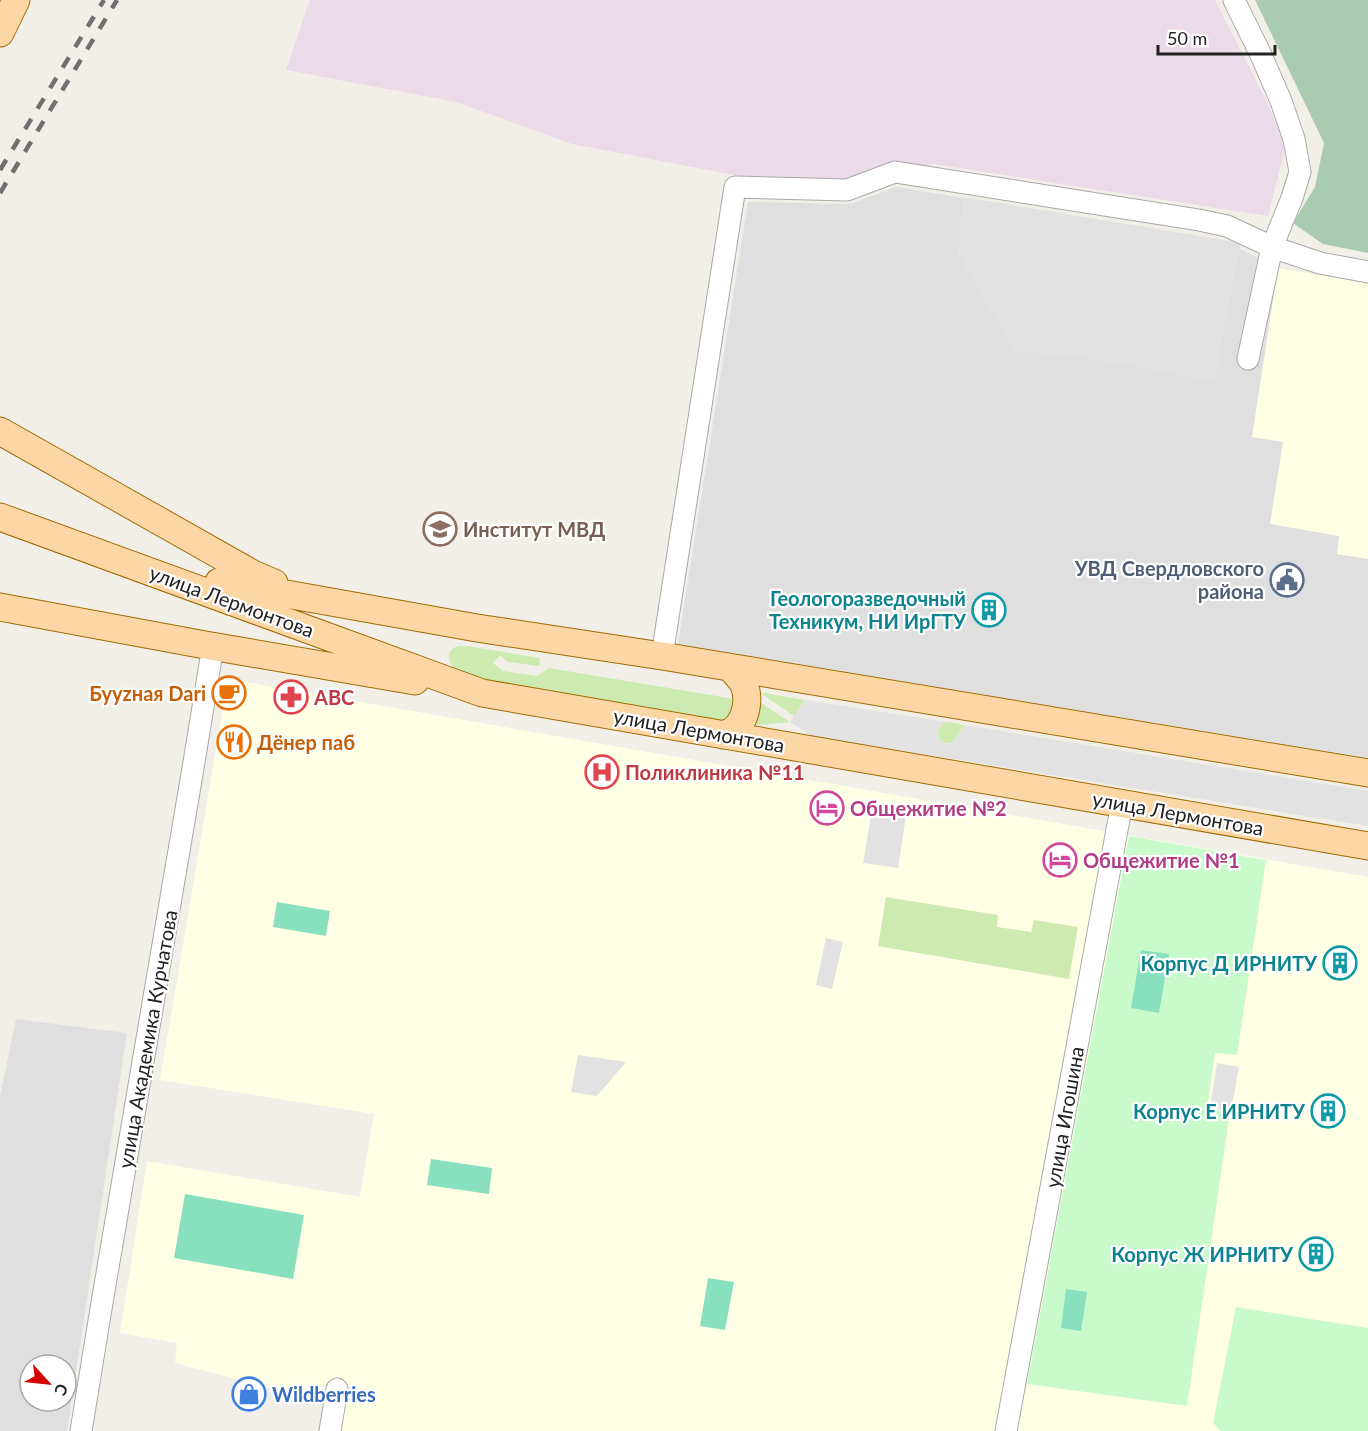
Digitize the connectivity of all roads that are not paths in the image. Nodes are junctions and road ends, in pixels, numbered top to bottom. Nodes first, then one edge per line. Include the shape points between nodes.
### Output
1 (16, 0) edge
2 (1234, 0) edge
3 (0, 33) edge
4 (1272, 247) junction
5 (1368, 272) edge
6 (1248, 359) dead end
7 (0, 431) edge
8 (0, 517) edge
9 (85, 548) junction
10 (305, 598) junction
11 (0, 607) edge
12 (213, 646) junction
13 (662, 656) junction
14 (731, 668) junction
15 (482, 693) junction
16 (723, 735) junction
17 (1368, 773) edge
18 (1122, 802) junction
19 (1368, 846) edge
20 (337, 1389) dead end
21 (81, 1431) edge
22 (330, 1431) edge
23 (1006, 1431) edge

1 - 3 main road
2 - 4 street via 1281,101 1300,172
4 - 5 street via 1320,263
4 - 6 street
4 - 13 street via 1227,226 1199,220 895,172 847,190 735,187
7 - 10 main road via 254,574
8 - 9 main road, улица Лермонтова
9 - 10 main road, улица Лермонтова via 198,578
9 - 15 main road, улица Лермонтова
10 - 13 main road, улица Лермонтова
11 - 12 main road
12 - 15 main road
12 - 21 street, улица Академика Курчатова
13 - 14 main road, улица Лермонтова
14 - 16 main road via 746,690 746,703 744,717
14 - 17 main road, улица Лермонтова
15 - 16 main road, улица Лермонтова
16 - 18 main road, улица Лермонтова
18 - 19 main road, улица Лермонтова
18 - 23 street, улица Игошина
20 - 22 street

